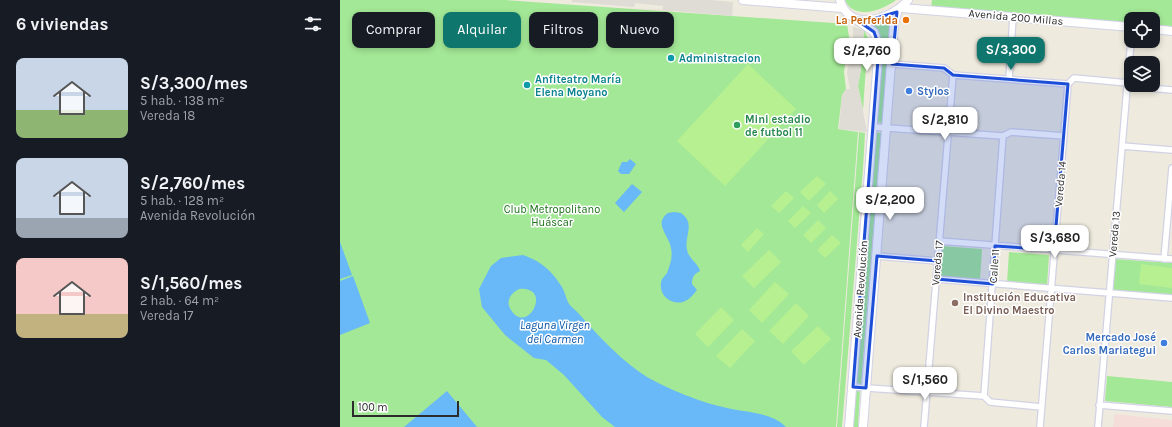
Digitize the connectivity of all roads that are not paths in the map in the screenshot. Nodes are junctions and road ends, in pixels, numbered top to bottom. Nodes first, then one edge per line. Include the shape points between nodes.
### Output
1 (743, 0) edge
2 (908, 0) edge
3 (841, 4) edge
4 (899, 10) junction
5 (1013, 17) junction
6 (854, 18) junction
7 (1124, 26) edge
8 (1160, 29) edge
9 (1172, 30) edge
10 (892, 64) junction
11 (953, 75) junction
12 (1009, 79) junction
13 (1068, 84) junction
14 (1124, 84) edge
15 (1160, 88) edge
16 (1172, 90) edge
17 (1127, 92) edge
18 (873, 127) junction
19 (887, 128) junction
20 (948, 132) junction
21 (1003, 136) junction
22 (1064, 136) junction
23 (1122, 146) junction
24 (1172, 150) edge
25 (1172, 168) edge
26 (1170, 208) edge
27 (939, 241) junction
28 (995, 246) junction
29 (1054, 250) junction
30 (1113, 255) junction
31 (877, 256) junction
32 (1164, 259) junction
33 (1172, 259) edge
34 (938, 261) junction
35 (936, 279) junction
36 (992, 284) junction
37 (1051, 288) junction
38 (1109, 293) junction
39 (1172, 298) edge
40 (853, 387) junction
41 (866, 388) junction
42 (926, 392) junction
43 (984, 396) junction
44 (1100, 405) junction
45 (1041, 407) junction
46 (1172, 411) edge
47 (850, 427) edge
48 (863, 427) edge
49 (924, 427) edge
50 (1040, 427) edge
51 (1098, 427) edge

1 - 3 street
2 - 4 street
3 - 6 street, Avenida Revolución
4 - 5 street, Avenida 200 Millas
4 - 6 street via 886,17
4 - 10 street, Avenida Revolución via 894,25
5 - 7 street, Avenida 200 Millas
5 - 12 street
6 - 18 street, Avenida Revolución via 874,32 879,46
8 - 9 street
10 - 11 street via 944,68
10 - 19 street, Avenida Revolución
11 - 12 street
11 - 20 street, Vereda 17
12 - 13 street
13 - 14 street via 1074,78
13 - 22 street, Vereda 14
15 - 16 street
17 - 23 street, Vereda 13
18 - 19 street
18 - 40 street, Avenida Revolución
19 - 20 street
19 - 31 street, Avenida Revolución
20 - 21 street
20 - 27 street, Vereda 17
21 - 22 street via 1012,132
21 - 28 street, Calle 11
22 - 29 street, Vereda 14
23 - 24 street
23 - 30 street, Vereda 13
25 - 26 street
26 - 32 street
27 - 28 street
27 - 34 street, Vereda 17
28 - 29 street
28 - 36 street, Calle 11
29 - 30 street
29 - 37 street, Vereda 14
30 - 32 street
30 - 38 street, Vereda 13
31 - 34 street
31 - 41 street, Avenida Revolución
32 - 33 street
34 - 35 street, Vereda 17
35 - 36 street
35 - 42 street, Vereda 17
36 - 37 street
36 - 43 street, Calle 11
37 - 38 street
37 - 45 street, Vereda 14
38 - 39 street
38 - 44 street, Vereda 13
40 - 41 street
40 - 47 street, Avenida Revolución
41 - 42 street
41 - 48 street, Avenida Revolución
42 - 43 street
42 - 49 street, Vereda 17
43 - 45 street via 990,402
44 - 46 street
44 - 51 street, Vereda 13
45 - 50 street, Vereda 14

